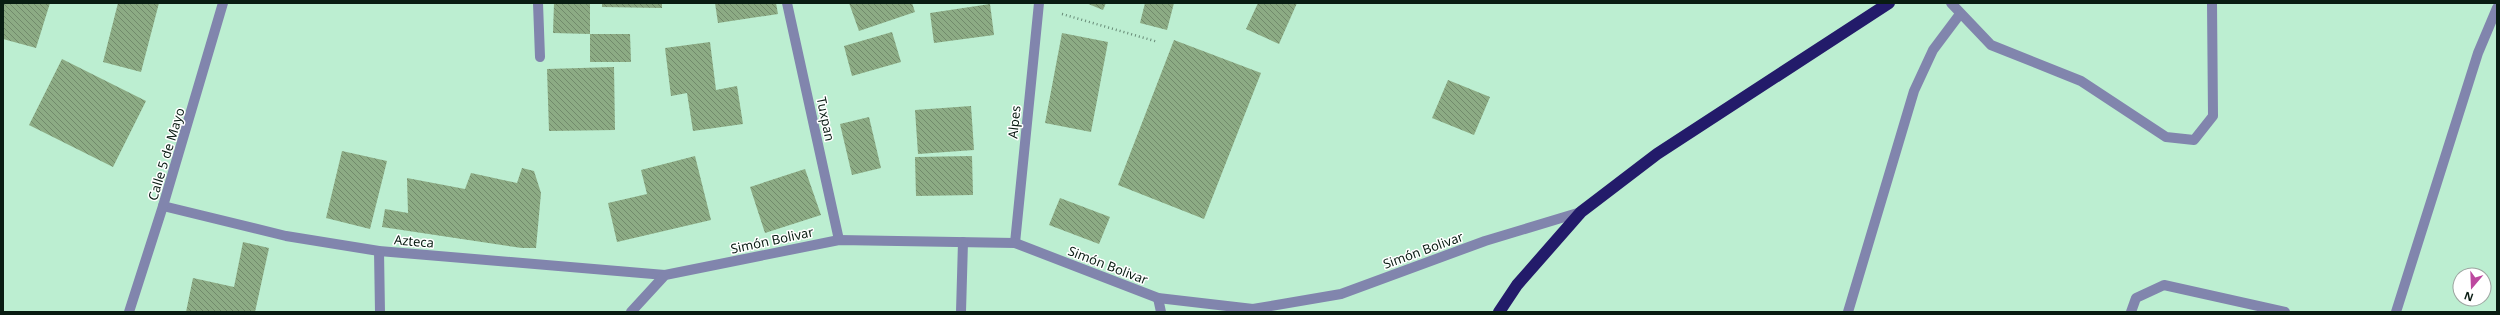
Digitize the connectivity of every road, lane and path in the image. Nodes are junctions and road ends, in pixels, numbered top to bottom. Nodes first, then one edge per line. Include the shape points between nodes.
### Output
1 (223, 3) edge
2 (538, 3) edge
3 (787, 3) edge
4 (1889, 3) edge
5 (1951, 3) edge
6 (2212, 3) edge
7 (1039, 5) edge
8 (2497, 8) edge
9 (1960, 14) junction
10 (1158, 42) dead end
11 (540, 57) dead end
12 (163, 206) junction
13 (1581, 212) junction
14 (839, 240) junction
15 (964, 242) junction
16 (1015, 243) junction
17 (379, 251) junction
18 (665, 275) junction
19 (1158, 298) junction
20 (129, 312) edge
21 (380, 312) edge
22 (631, 312) edge
23 (961, 312) edge
24 (1161, 312) edge
25 (1499, 312) edge
26 (1848, 312) edge
27 (2131, 312) edge
28 (2286, 312) edge
29 (2396, 312) edge

1 - 12 street, Calle 5 de Mayo
2 - 11 street
3 - 14 street, Tuxpan
4 - 13 highway via 1657,154
5 - 9 street
6 - 9 street via 2213,116 2194,140 2166,137 2081,81 1991,45
7 - 10 path
7 - 16 street, Alpes
8 - 29 street via 2478,54
9 - 26 street via 1933,50 1914,91
12 - 17 street, Azteca via 286,236
12 - 20 street, Calle 5 de Mayo
13 - 19 street, Simón Bolivar via 1485,241 1341,294 1253,309
13 - 25 highway via 1517,285
14 - 15 street, Simón Bolivar
14 - 18 street, Simón Bolivar
15 - 16 street, Simón Bolivar
15 - 23 street
16 - 19 street, Simón Bolivar
17 - 18 street, Azteca
17 - 21 street
18 - 22 street
19 - 24 street
27 - 28 street via 2136,298 2164,285

